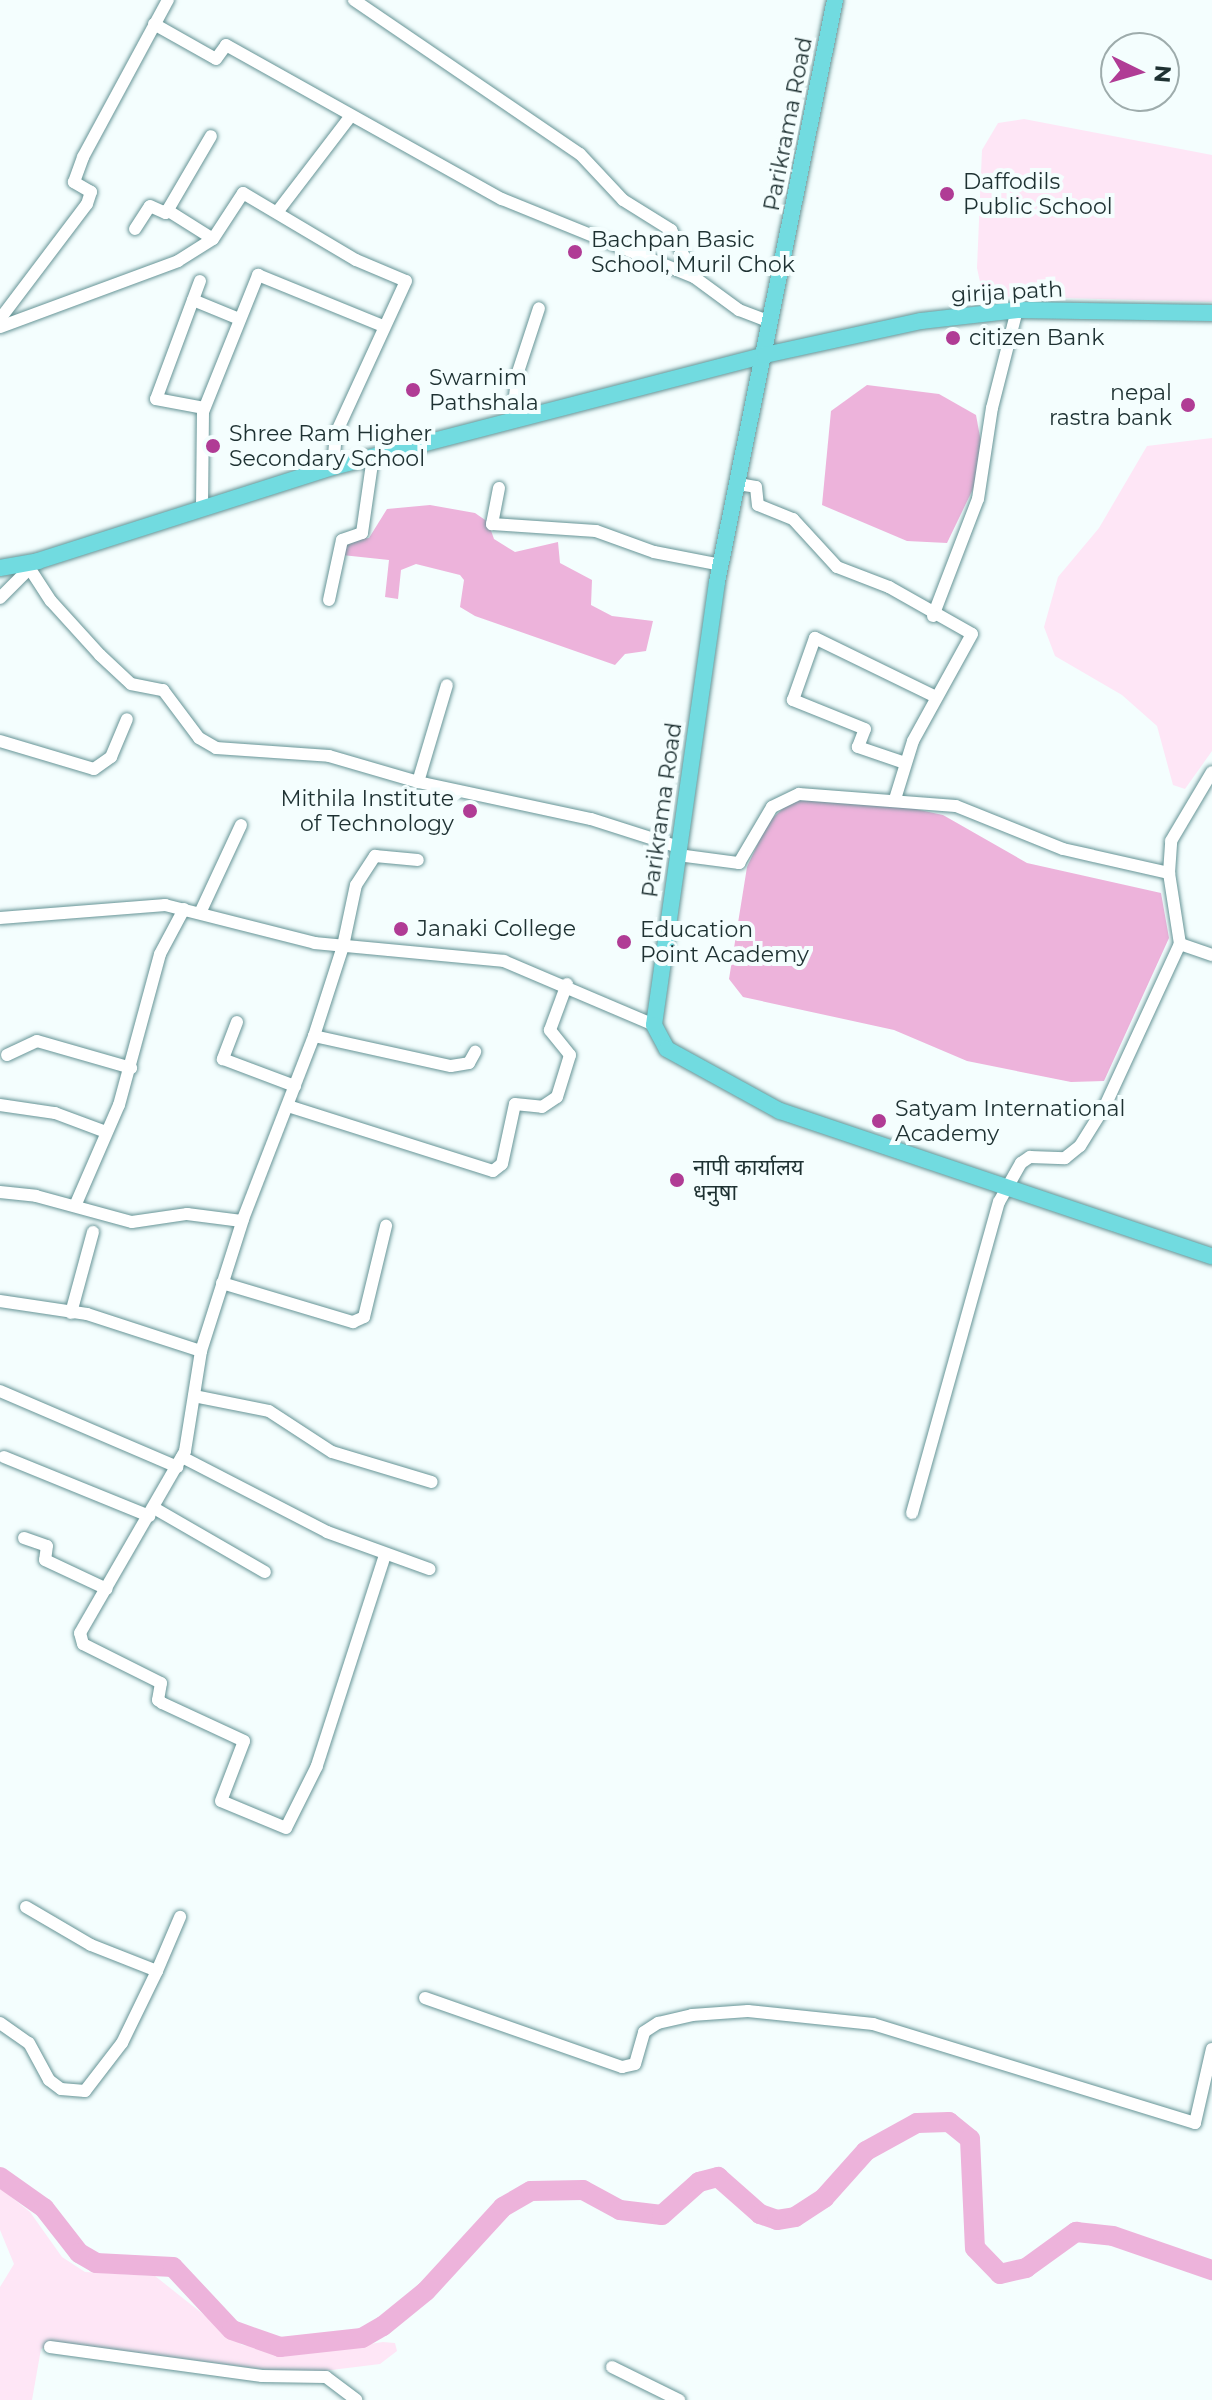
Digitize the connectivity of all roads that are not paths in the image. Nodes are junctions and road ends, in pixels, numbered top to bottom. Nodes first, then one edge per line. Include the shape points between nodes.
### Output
1 (168, 0) edge
2 (354, 0) edge
3 (835, 0) edge
4 (154, 24) junction
5 (349, 118) junction
6 (211, 136) dead end
7 (167, 210) junction
8 (278, 211) junction
9 (135, 229) dead end
10 (213, 239) junction
11 (694, 277) junction
12 (200, 281) dead end
13 (193, 300) junction
14 (539, 308) dead end
15 (1017, 310) junction
16 (1212, 313) edge
17 (0, 319) edge
18 (239, 319) junction
19 (771, 322) junction
20 (383, 326) junction
21 (0, 327) edge
22 (765, 355) junction
23 (204, 408) junction
24 (512, 420) junction
25 (373, 457) junction
26 (333, 467) junction
27 (738, 484) junction
28 (499, 488) dead end
29 (202, 507) junction
30 (34, 565) junction
31 (721, 565) junction
32 (0, 568) edge
33 (0, 598) edge
34 (329, 600) dead end
35 (933, 616) junction
36 (447, 685) dead end
37 (936, 697) junction
38 (127, 719) dead end
39 (0, 741) edge
40 (905, 763) junction
41 (1212, 772) edge
42 (418, 782) junction
43 (895, 799) junction
44 (241, 825) dead end
45 (678, 851) junction
46 (418, 860) dead end
47 (1169, 873) junction
48 (184, 909) junction
49 (200, 913) junction
50 (0, 918) edge
51 (1180, 944) junction
52 (343, 946) junction
53 (1212, 955) edge
54 (567, 984) junction
55 (237, 1022) dead end
56 (654, 1025) junction
57 (314, 1036) junction
58 (475, 1052) dead end
59 (7, 1055) dead end
60 (131, 1068) junction
61 (295, 1086) junction
62 (0, 1105) edge
63 (288, 1106) junction
64 (106, 1132) junction
65 (1007, 1189) junction
66 (0, 1192) edge
67 (75, 1206) junction
68 (242, 1221) junction
69 (386, 1226) dead end
70 (93, 1232) dead end
71 (1212, 1256) edge
72 (222, 1283) junction
73 (0, 1301) edge
74 (71, 1313) junction
75 (201, 1351) junction
76 (0, 1391) edge
77 (194, 1396) junction
78 (4, 1457) dead end
79 (180, 1462) junction
80 (432, 1482) dead end
81 (152, 1512) junction
82 (912, 1513) dead end
83 (24, 1538) dead end
84 (385, 1555) junction
85 (429, 1569) dead end
86 (265, 1572) dead end
87 (107, 1589) junction
88 (26, 1907) dead end
89 (180, 1917) dead end
90 (157, 1971) junction
91 (425, 1998) dead end
92 (0, 2023) edge
93 (1212, 2049) edge
94 (50, 2347) dead end
95 (612, 2367) dead end
96 (356, 2400) edge
97 (679, 2400) edge

1 - 4 street
2 - 11 street via 590,161 623,200 671,230
3 - 19 main road, Parikrama Road
4 - 5 street via 216,59 226,45
4 - 17 street via 83,157 74,182 91,192 87,204
5 - 8 street
5 - 11 street via 538,216
6 - 7 street
7 - 9 street via 150,206
7 - 10 street
8 - 10 street via 243,193
8 - 20 street via 356,260 406,281
10 - 21 street via 158,269
11 - 19 street via 739,310
12 - 13 street
13 - 18 street
13 - 23 street via 156,399
14 - 24 street via 518,372
15 - 16 main road, girija path
15 - 22 main road, girija path via 921,321
15 - 35 street via 992,408 978,499
18 - 20 street via 258,275
18 - 23 street
19 - 22 main road, Parikrama Road
20 - 26 street via 336,433
22 - 24 main road, girija path
22 - 27 main road, Parikrama Road
23 - 29 street
24 - 25 main road, girija path
25 - 26 main road, girija path
25 - 34 street via 362,533 342,540
26 - 29 main road, girija path
27 - 31 main road, Parikrama Road
27 - 35 street via 756,487 758,505 793,519 837,567 889,587
28 - 31 street via 492,524 596,531 654,552
29 - 30 main road, girija path
30 - 32 main road, girija path
30 - 33 street
30 - 42 street via 51,601 100,655 131,684 163,690 208,744 225,751 329,756
31 - 45 main road, Parikrama Road
35 - 37 street via 972,634
36 - 42 street
37 - 40 street
37 - 40 street via 815,638 793,700 865,729 858,747
38 - 39 street via 111,757 94,769
40 - 43 street
41 - 47 street via 1171,841
42 - 45 street via 591,819
43 - 45 street via 799,794 772,807 739,863
43 - 47 street via 956,806 1063,849
44 - 49 street
45 - 56 main road, Parikrama Road
46 - 52 street via 368,859 356,885
47 - 51 street
48 - 49 street
48 - 50 street via 134,905
48 - 60 street via 160,954
49 - 52 street via 286,938
51 - 53 street
51 - 65 street via 1105,1106 1080,1146 1065,1158 1030,1157
52 - 54 street via 504,961
52 - 57 street
54 - 56 street
54 - 63 street via 550,1030 570,1055 557,1097 542,1107 515,1104 502,1164 493,1171
55 - 61 street via 223,1059
56 - 65 main road via 667,1049 780,1111
57 - 58 street via 451,1066 469,1063
57 - 61 street
59 - 60 street via 37,1041
60 - 64 street
61 - 63 street
62 - 64 street via 55,1113
63 - 68 street
64 - 67 street
65 - 71 main road
65 - 82 street via 999,1202
66 - 67 street
67 - 68 street via 132,1222 187,1214
68 - 72 street
69 - 72 street via 364,1317 353,1322
70 - 74 street
72 - 75 street
73 - 74 street
74 - 75 street
75 - 77 street
76 - 79 street
77 - 79 street
77 - 80 street via 269,1411 332,1452
78 - 81 street
79 - 81 street
79 - 84 street
81 - 86 street
81 - 87 street
83 - 87 street via 47,1546 45,1560
84 - 85 street
84 - 87 street via 317,1766 286,1828 221,1801 244,1741 162,1703 161,1683 83,1644 80,1633
88 - 90 street via 91,1945
89 - 90 street
90 - 92 street via 122,2043 85,2091 61,2089 49,2080 29,2043
91 - 93 street via 622,2067 635,2064 644,2032 692,2015 748,2011 873,2024 1195,2123
94 - 96 street via 262,2376 326,2377
95 - 97 street

